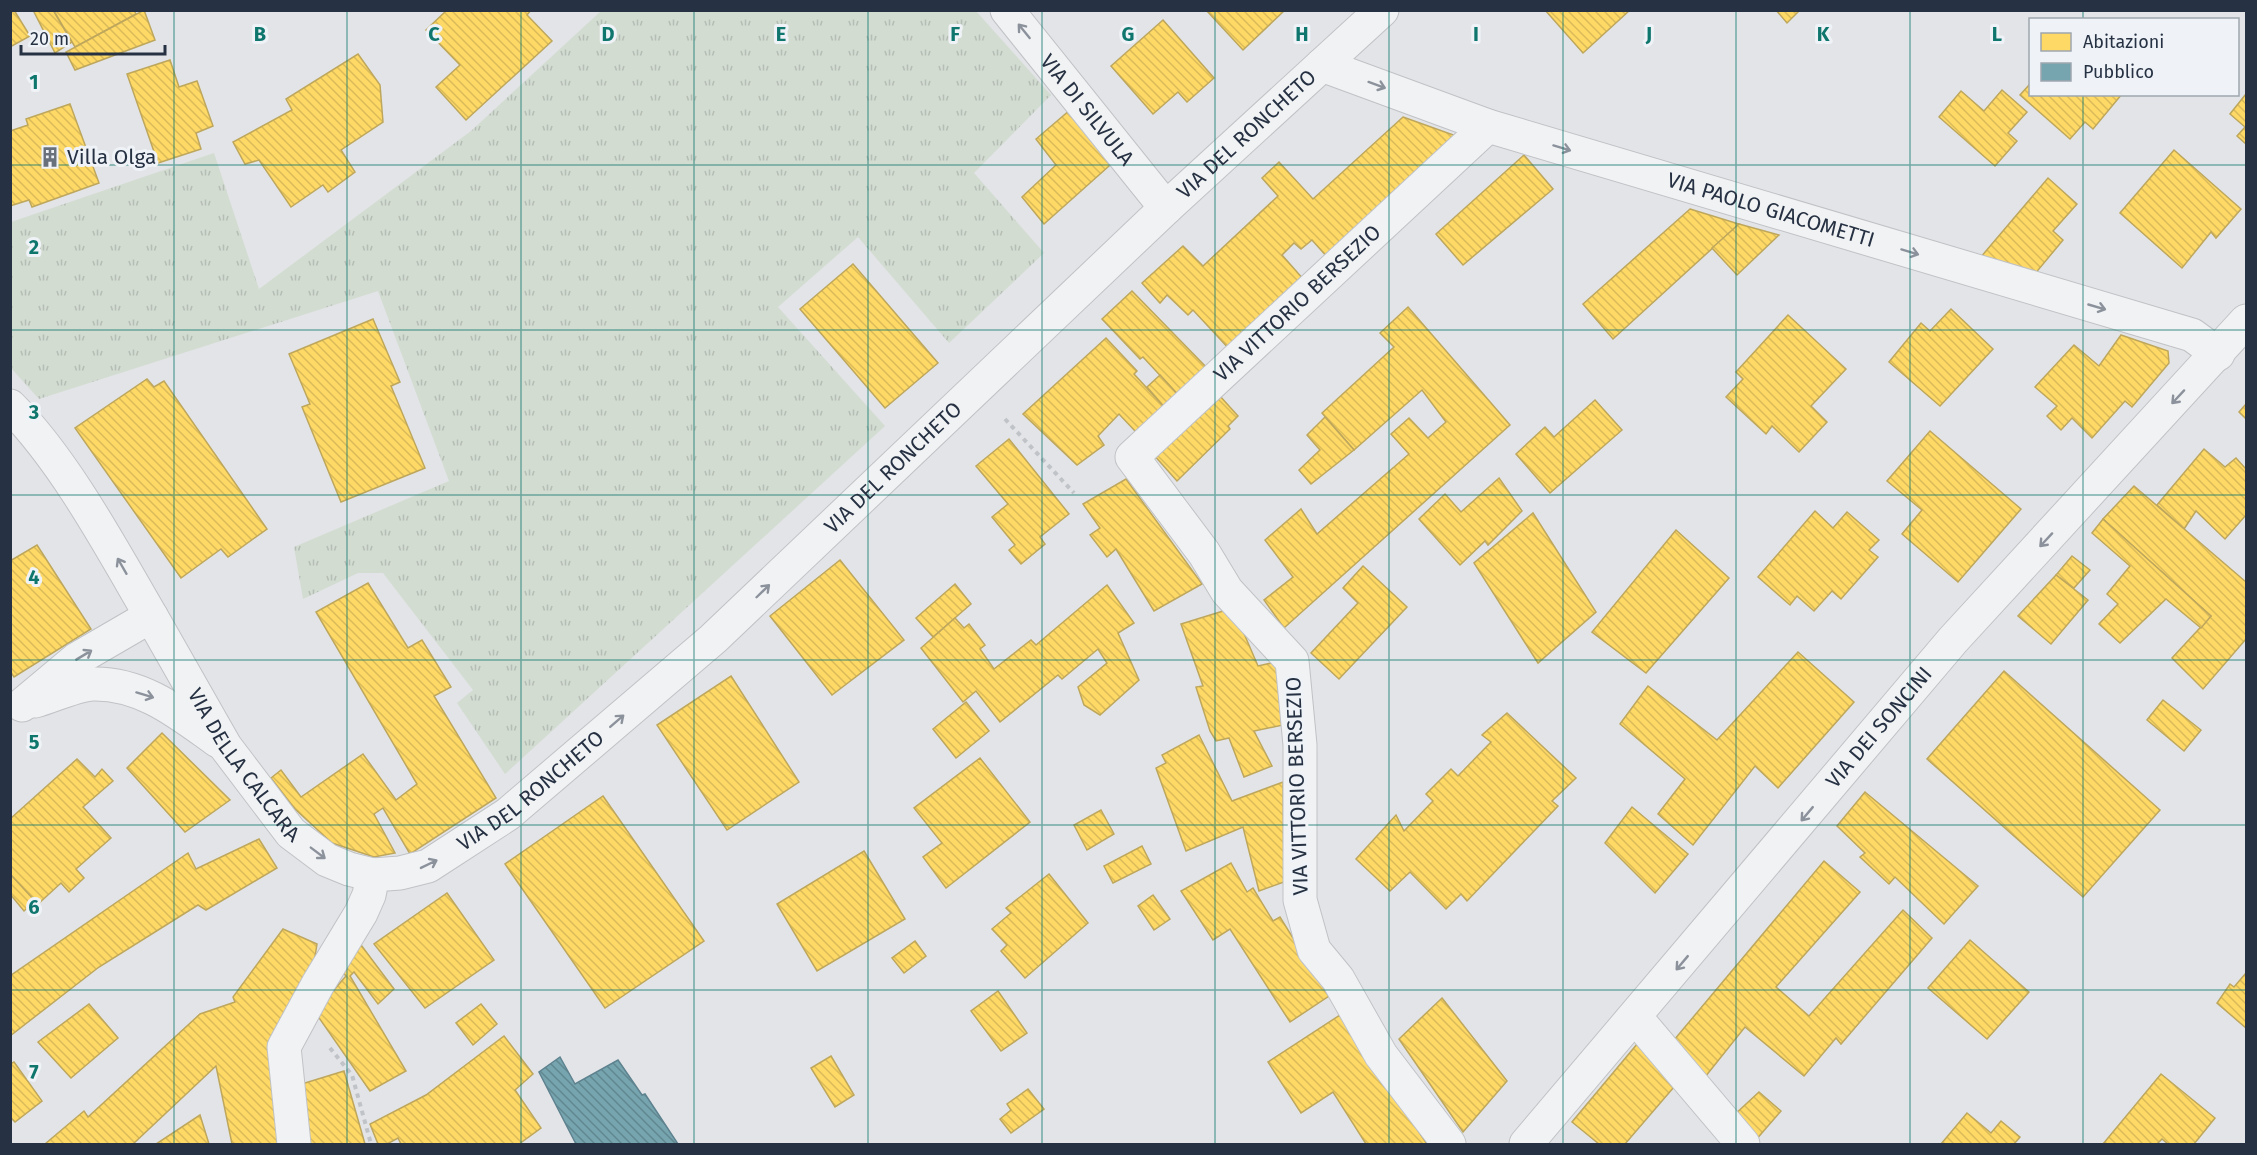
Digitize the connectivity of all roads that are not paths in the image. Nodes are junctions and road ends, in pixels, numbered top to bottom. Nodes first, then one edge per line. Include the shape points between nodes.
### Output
1 (1007, 10) edge
2 (1382, 10) edge
3 (1323, 65) junction
4 (1488, 126) junction
5 (1166, 208) junction
6 (2247, 321) edge
7 (2218, 354) junction
8 (10, 406) edge
9 (151, 616) junction
10 (16, 710) edge
11 (225, 746) junction
12 (373, 875) junction
13 (1636, 1018) junction
14 (294, 1144) edge
15 (1449, 1144) edge
16 (1526, 1144) edge
17 (1743, 1144) edge

5 -> 1 street, VIA DI SILVULA
2 - 3 street, VIA DEL RONCHETO
3 -> 4 street, VIA PAOLO GIACOMETTI
3 - 5 street, VIA DEL RONCHETO
4 -> 7 street, VIA PAOLO GIACOMETTI via 2192,335
4 - 15 street, VIA VITTORIO BERSEZIO via 1131,457 1204,553 1227,591 1292,661 1300,745 1300,900 1314,950 1338,979 1381,1055
12 -> 5 street, VIA DEL RONCHETO via 428,866 508,814 713,639
6 - 7 street, VIA DEI SONCINI
7 -> 13 street, VIA DEI SONCINI via 1953,640
9 -> 8 street, VIA DELLA CALCARA via 34,430
10 -> 9 street via 77,659
9 - 11 street, VIA DELLA CALCARA
10 -> 11 street via 93,684 127,689 158,699
11 -> 12 street, VIA DELLA CALCARA via 291,833 327,860
12 - 14 street via 361,913 284,1047
13 - 16 street, VIA DEI SONCINI
13 - 17 street

